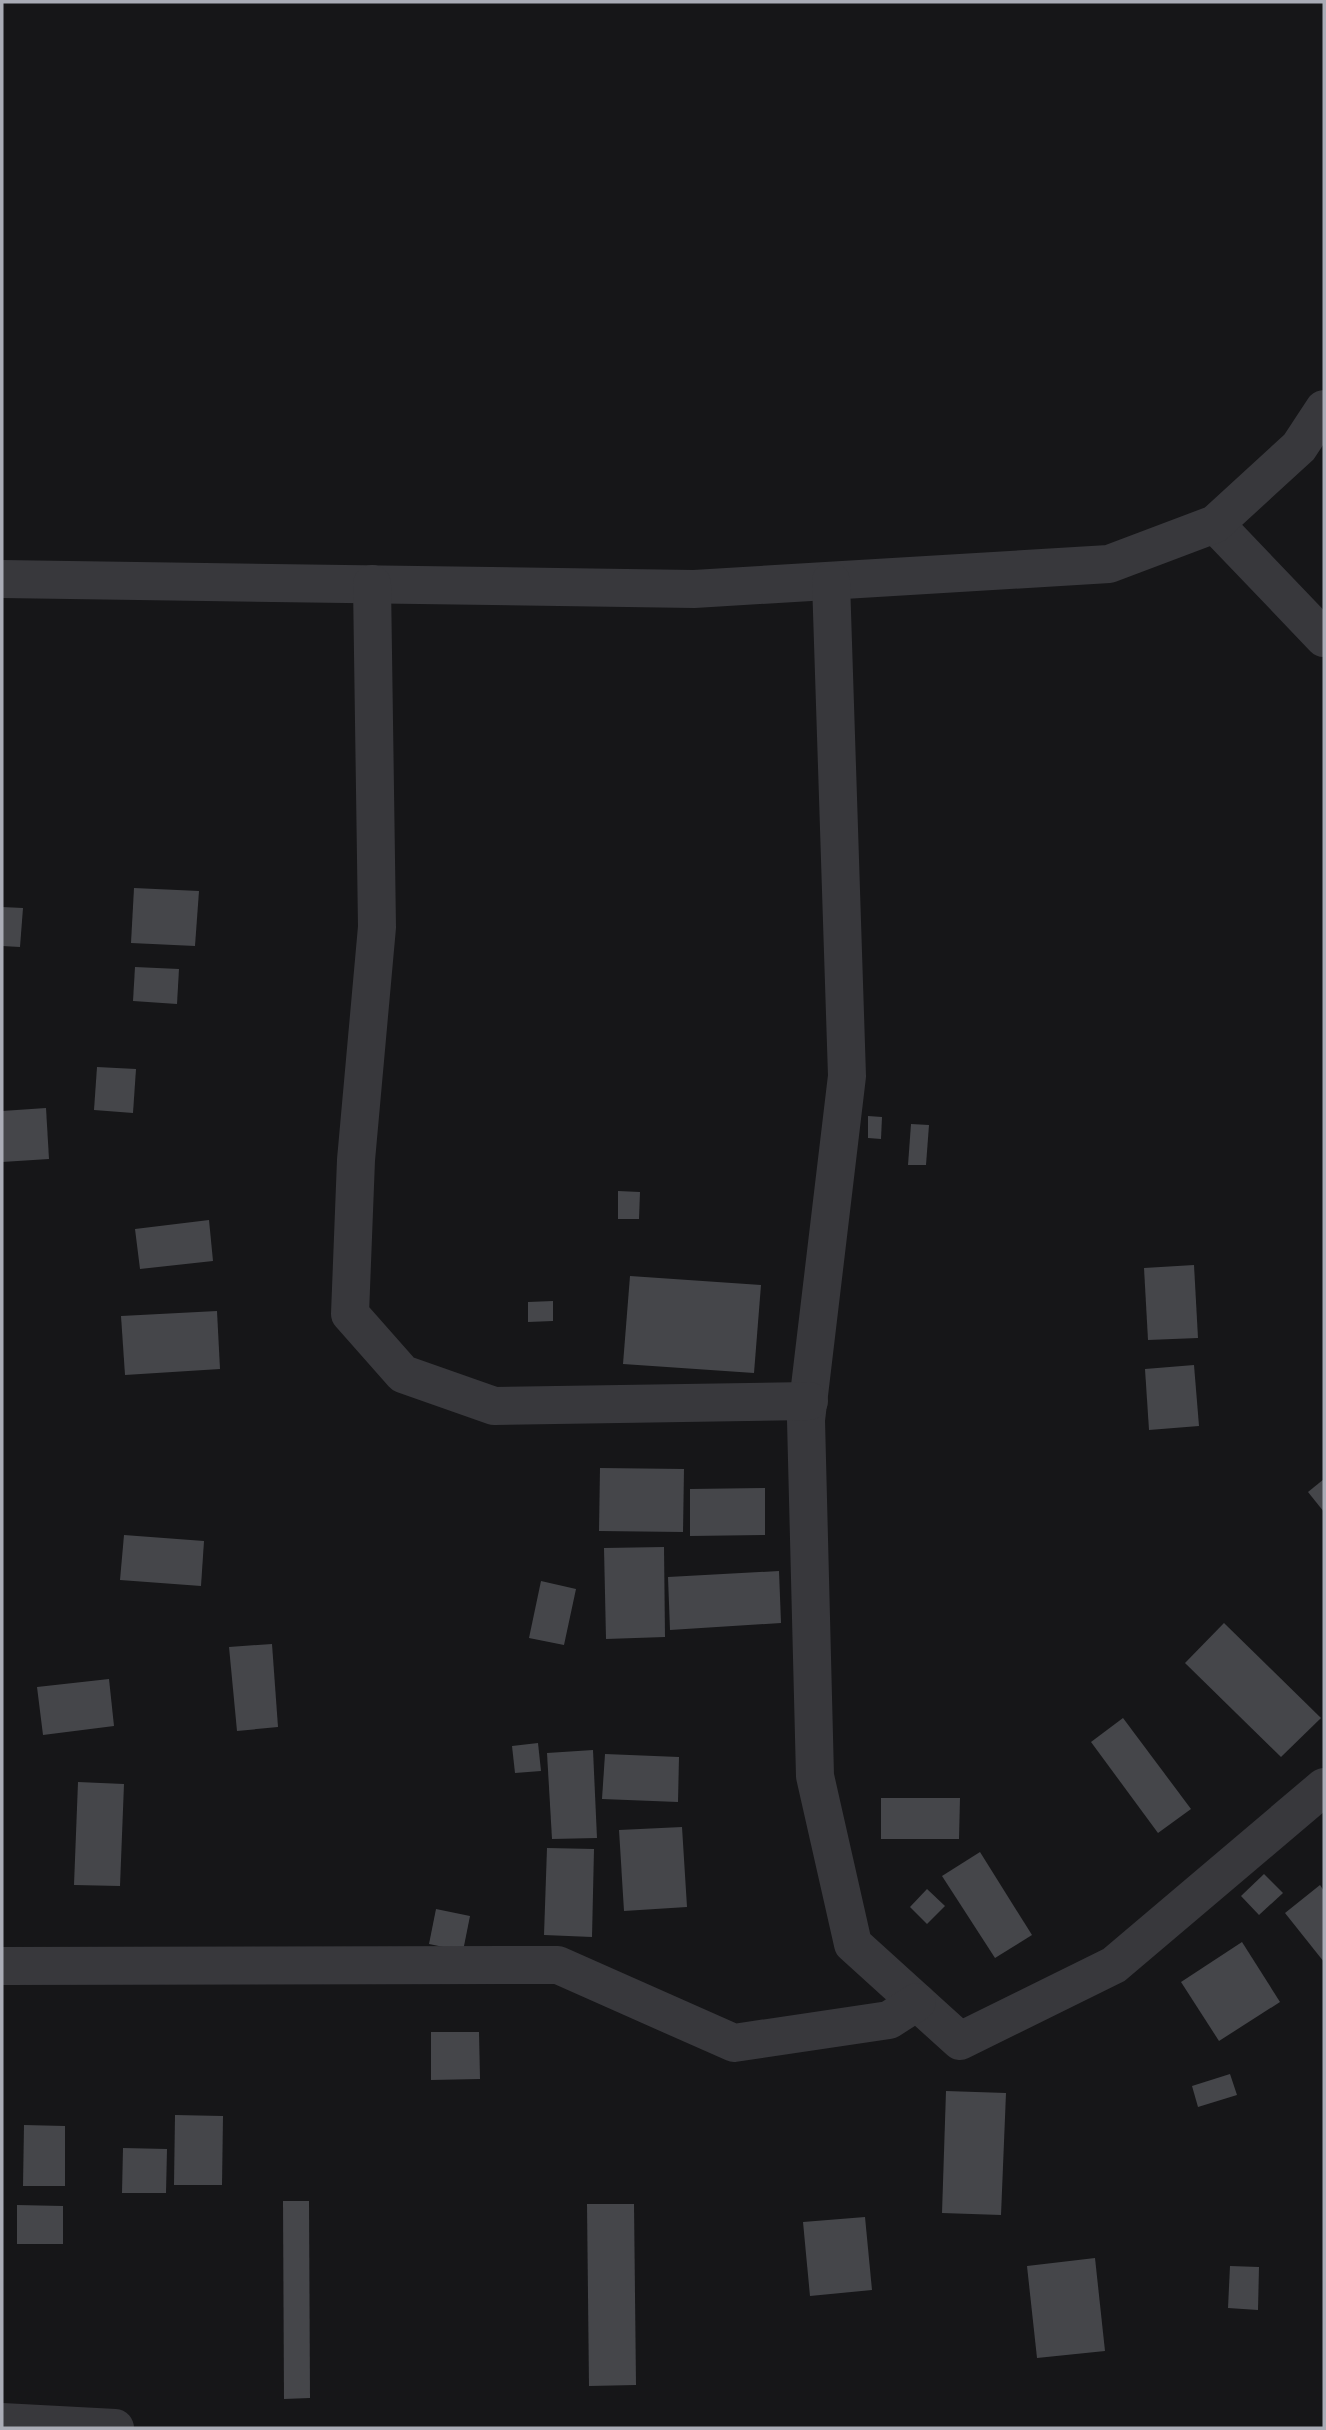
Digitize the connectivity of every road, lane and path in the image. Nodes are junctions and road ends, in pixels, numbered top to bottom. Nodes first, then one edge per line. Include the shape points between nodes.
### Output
1 (1324, 409) edge
2 (1215, 524) junction
3 (2, 579) edge
4 (831, 581) junction
5 (372, 584) junction
6 (1324, 638) edge
7 (808, 1401) junction
8 (1324, 1787) edge
9 (2, 1966) edge
10 (917, 2002) junction
11 (2, 2422) edge
12 (115, 2428) edge

1 - 2 street via 1299,447
2 - 4 street via 1109,564
2 - 6 street
3 - 5 street
4 - 5 street via 694,589
4 - 7 street via 847,1076
5 - 7 street via 377,927 356,1160 350,1314 403,1374 494,1406
7 - 10 street via 815,1776 853,1944
8 - 10 street via 1114,1965 960,2041
9 - 10 street via 558,1965 734,2043 889,2020
11 - 12 street

